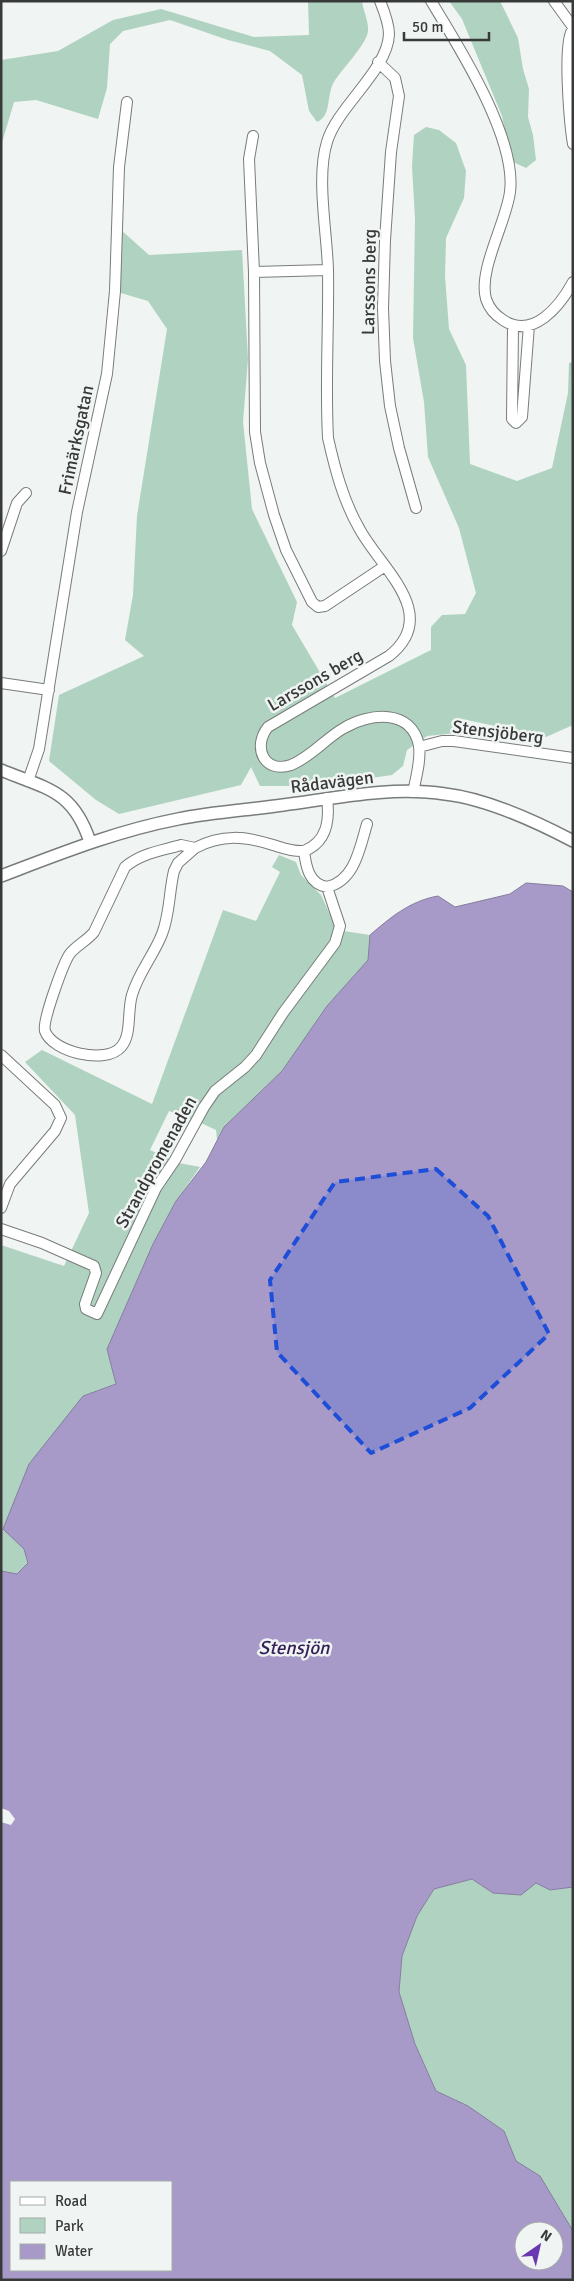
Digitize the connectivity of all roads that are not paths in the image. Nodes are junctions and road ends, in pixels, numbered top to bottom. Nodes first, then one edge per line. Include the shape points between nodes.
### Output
1 (380, 1) edge
2 (431, 1) edge
3 (554, 1) edge
4 (573, 28) edge
5 (570, 59) edge
6 (378, 62) junction
7 (127, 102) dead end
8 (252, 136) dead end
9 (573, 144) edge
10 (328, 270) junction
11 (254, 272) junction
12 (573, 282) edge
13 (513, 325) junction
14 (529, 325) junction
15 (26, 493) dead end
16 (416, 508) dead end
17 (1, 551) edge
18 (385, 566) junction
19 (1, 683) edge
20 (49, 690) junction
21 (419, 747) junction
22 (573, 758) edge
23 (1, 770) edge
24 (28, 781) junction
25 (414, 792) junction
26 (327, 798) junction
27 (367, 824) dead end
28 (573, 841) edge
29 (90, 842) junction
30 (195, 848) junction
31 (304, 851) junction
32 (1, 876) edge
33 (327, 887) junction
34 (1, 1055) edge
35 (1, 1208) edge
36 (1, 1229) edge

1 - 6 street, Larssons berg via 389,32 388,42
2 - 13 street via 488,103 506,154 510,191 484,288 493,312
3 - 4 street
4 - 5 street via 569,35
5 - 9 street via 568,115
6 - 10 street, Larssons berg via 327,140 323,163
6 - 16 street, Larssons berg via 395,78 399,96 384,240 385,361 395,431
7 - 20 street, Frimärksgatan via 119,167 116,291 107,374 77,512
8 - 11 street via 249,159
10 - 11 street
10 - 18 street, Larssons berg via 328,438 349,509
11 - 18 street via 255,432 260,463 286,550 312,602 318,607 325,606
12 - 14 street via 547,316
13 - 14 street
13 - 14 street via 512,419 516,424 522,417
15 - 17 street via 14,510
18 - 21 street, Larssons berg via 399,585 410,609 406,638 400,647 268,727 261,738 260,751 269,763 283,767 300,761 344,727 369,717 383,716 400,720 416,737
19 - 20 street
20 - 24 street, Frimärksgatan via 39,749
21 - 22 street, Stensjöberg via 442,741
21 - 25 street
23 - 24 street
24 - 29 street via 68,800 82,820
25 - 26 street, Rådavägen
25 - 28 street, Rådavägen via 446,794 478,802 546,827
26 - 29 street, Rådavägen via 176,819
26 - 31 street via 329,820 326,830 317,844
27 - 33 street via 349,873 344,880
29 - 32 street, Rådavägen
30 - 30 street via 181,845 160,850 133,860 125,867 94,932 67,959 44,1023 50,1038 70,1050 89,1056 110,1055 123,1046 132,995 163,933 174,871
30 - 31 street via 208,841 242,837
31 - 33 street via 312,879
33 - 36 street, Strandpromenaden via 340,926 335,943 256,1055 215,1092 204,1107 156,1188 97,1314 86,1309 85,1304 96,1273 94,1266
34 - 35 street via 55,1105 60,1118 55,1131 10,1184

